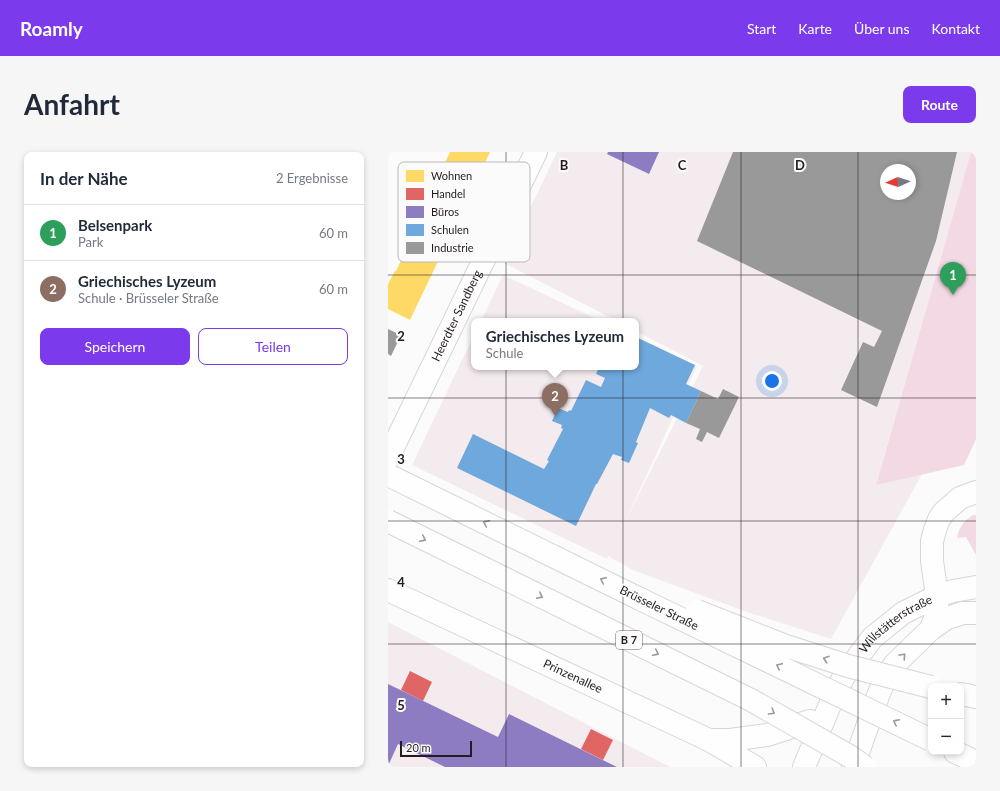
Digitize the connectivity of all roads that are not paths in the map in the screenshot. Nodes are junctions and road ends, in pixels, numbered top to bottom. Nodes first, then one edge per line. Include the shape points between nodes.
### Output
1 (536, 152) edge
2 (530, 164) edge
3 (483, 262) edge
4 (388, 458) edge
5 (388, 475) edge
6 (976, 492) edge
7 (388, 521) edge
8 (976, 588) edge
9 (388, 590) edge
10 (937, 596) junction
11 (638, 598) junction
12 (969, 613) edge
13 (931, 628) junction
14 (928, 686) edge
15 (964, 695) edge
16 (976, 697) edge
17 (828, 707) junction
18 (928, 739) edge
19 (709, 740) junction
20 (962, 755) edge
21 (976, 762) edge
22 (755, 767) edge
23 (804, 767) edge
24 (853, 767) edge
25 (865, 767) edge

1 - 2 main road, Heerdter Sandberg
3 - 4 main road, Heerdter Sandberg
11 -> 5 main road, Brüsseler Straße
6 - 10 main road via 960,498 939,519 932,541
7 -> 25 main road, B 7, bridge via 751,700
8 - 10 main road
9 - 19 main road, Prinzenallee
10 - 12 main road via 946,604
10 - 13 main road, Willstätterstraße via 937,613
10 - 17 main road, Willstätterstraße via 903,613 872,638 844,676
14 -> 11 main road, bridge via 848,666 786,646 662,597
18 -> 11 main road, Brüsseler Straße, bridge
12 - 13 main road via 947,618
24 -> 13 main road, Willstätterstraße via 887,675
15 - 16 main road
17 - 19 main road via 811,721 767,735
17 - 23 main road, Willstätterstraße
19 - 22 main road, Prinzenallee
20 - 21 main road

